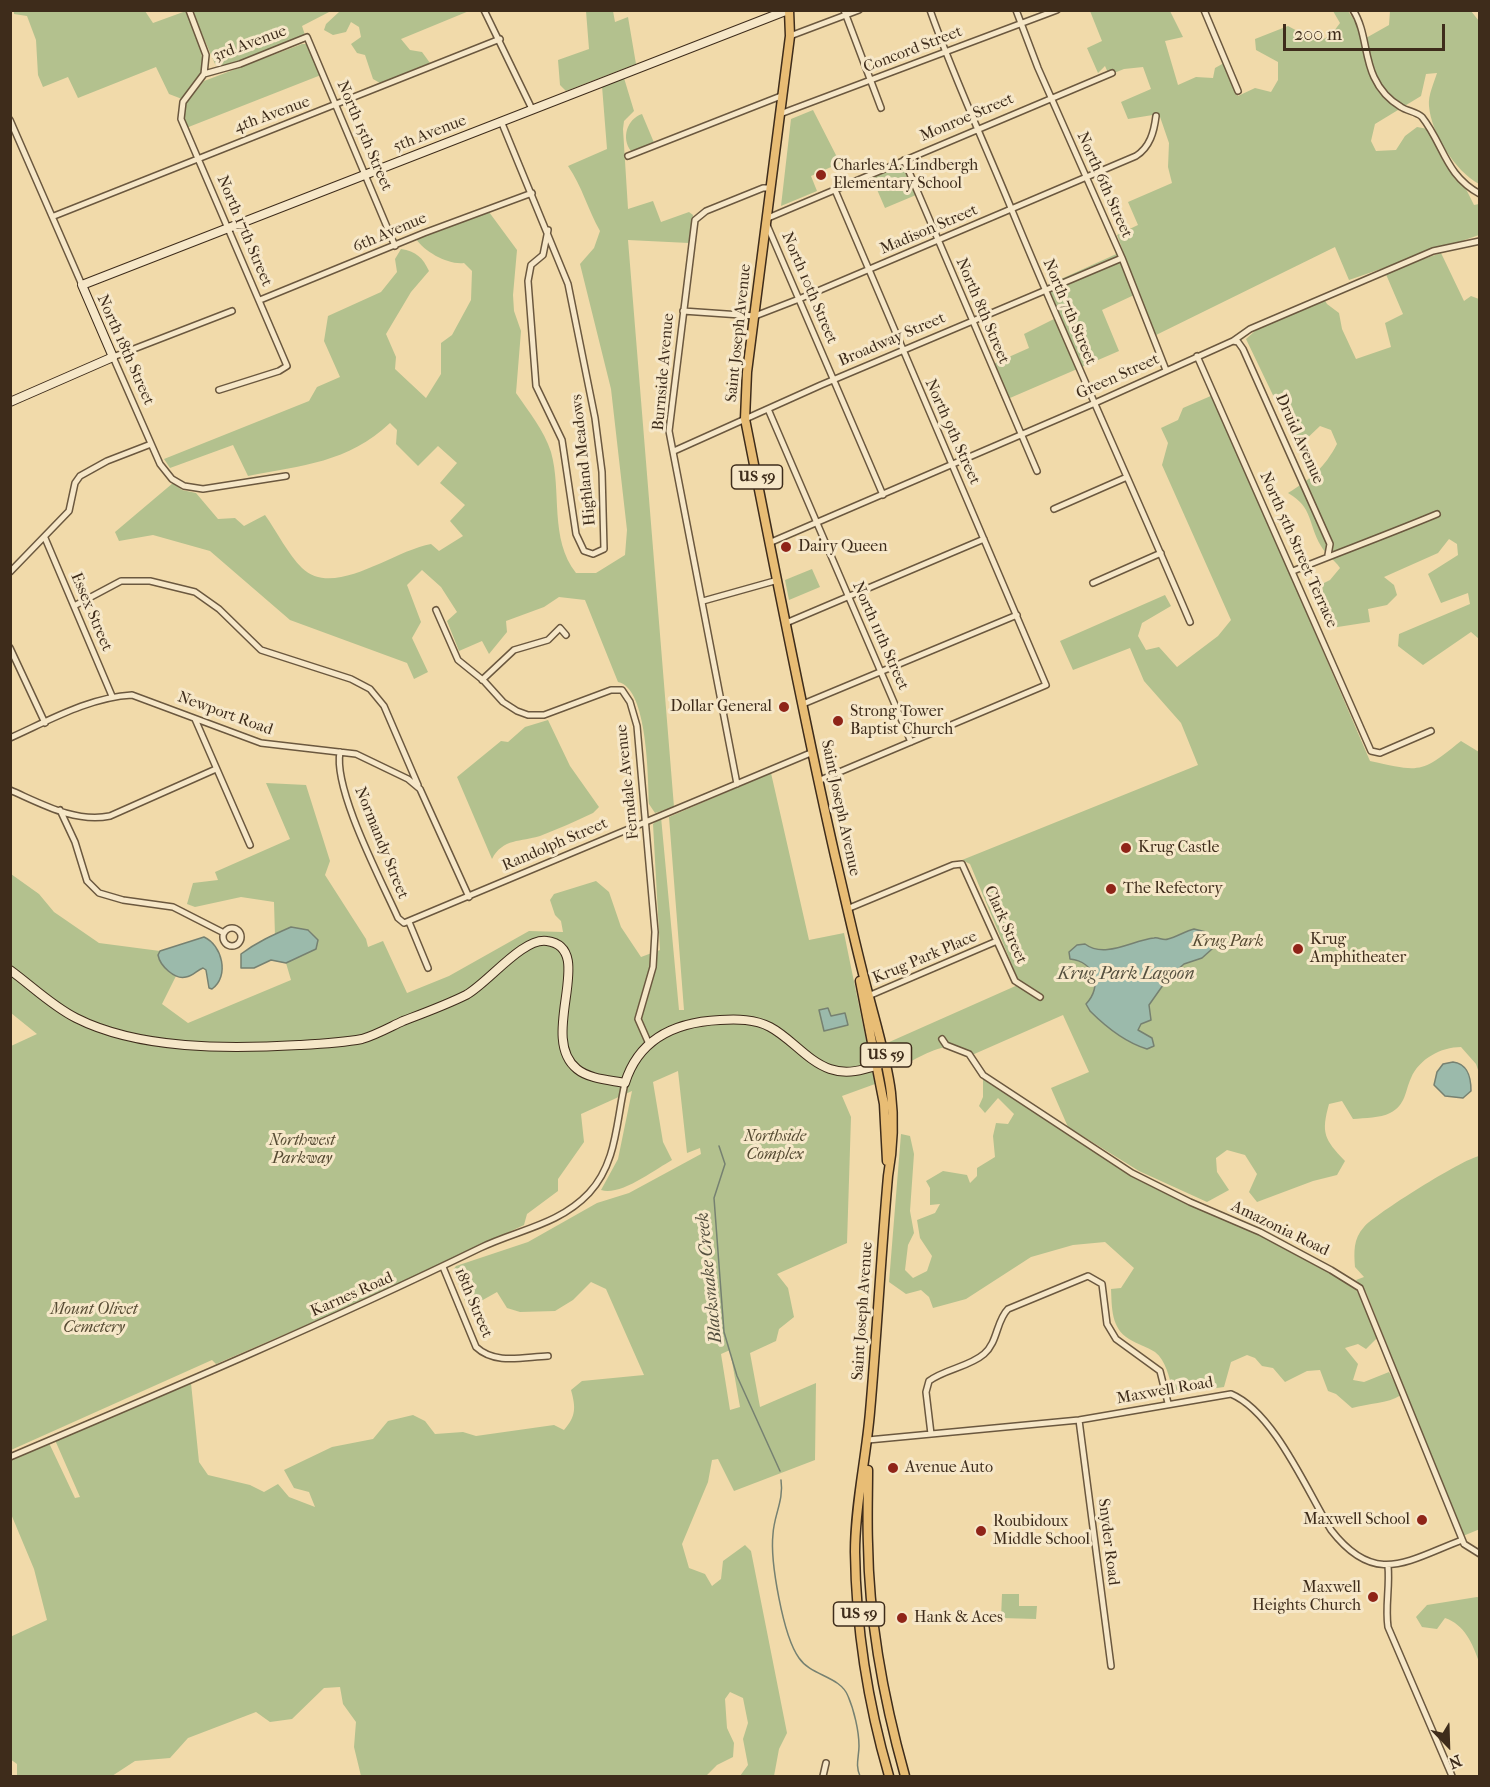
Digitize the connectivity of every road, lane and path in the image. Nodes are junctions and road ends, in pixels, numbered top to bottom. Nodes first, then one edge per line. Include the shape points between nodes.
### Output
1 (189, 10) edge
2 (484, 10) edge
3 (789, 10) edge
4 (859, 10) edge
5 (930, 10) edge
6 (1016, 10) edge
7 (1057, 10) edge
8 (1204, 10) edge
9 (1353, 10) edge
10 (845, 13) edge
11 (1021, 24) junction
12 (790, 36) junction
13 (307, 37) joint
14 (500, 39) junction
15 (946, 53) junction
16 (1112, 73) dead end
17 (204, 74) junction
18 (871, 81) junction
19 (1238, 91) dead end
20 (782, 96) junction
21 (1051, 97) junction
22 (181, 106) joint
23 (336, 106) junction
24 (881, 108) dead end
25 (532, 110) junction
26 (779, 114) junction
27 (1156, 116) dead end
28 (10, 120) edge
29 (501, 121) junction
30 (977, 129) junction
31 (628, 156) dead end
32 (198, 157) junction
33 (904, 160) junction
34 (366, 173) junction
35 (1085, 178) junction
36 (771, 188) junction
37 (835, 190) junction
38 (532, 193) junction
39 (1479, 194) edge
40 (1011, 209) junction
41 (54, 216) junction
42 (767, 221) junction
43 (228, 228) junction
44 (548, 231) junction
45 (938, 240) junction
46 (1479, 241) edge
47 (395, 246) junction
48 (1122, 258) junction
49 (869, 270) junction
50 (82, 285) junction
51 (1044, 289) junction
52 (799, 299) junction
53 (260, 300) junction
54 (232, 311) dead end
55 (683, 311) junction
56 (755, 316) junction
57 (971, 321) junction
58 (1233, 341) junction
59 (902, 351) junction
60 (1197, 356) junction
61 (113, 357) junction
62 (1166, 370) junction
63 (834, 379) junction
64 (219, 390) dead end
65 (10, 402) edge
66 (1095, 403) junction
67 (768, 409) junction
68 (746, 419) junction
69 (1020, 435) junction
70 (151, 444) junction
71 (674, 451) junction
72 (952, 465) junction
73 (1037, 471) dead end
74 (286, 476) dead end
75 (1127, 477) junction
76 (883, 495) junction
77 (1054, 509) dead end
78 (1437, 514) dead end
79 (816, 523) junction
80 (45, 538) junction
81 (984, 539) junction
82 (769, 543) junction
83 (1161, 553) junction
84 (1328, 555) junction
85 (1293, 571) junction
86 (10, 572) edge
87 (778, 580) junction
88 (1093, 583) dead end
89 (848, 597) junction
90 (703, 601) junction
91 (74, 606) junction
92 (436, 610) dead end
93 (1017, 615) junction
94 (1190, 622) dead end
95 (786, 623) junction
96 (566, 635) dead end
97 (548, 640) junction
98 (557, 642) dead end
99 (10, 648) edge
100 (881, 672) junction
101 (482, 680) junction
102 (112, 696) junction
103 (803, 704) junction
104 (195, 719) junction
105 (45, 723) junction
106 (1431, 731) dead end
107 (10, 738) edge
108 (910, 742) junction
109 (340, 752) junction
110 (813, 752) junction
111 (216, 769) junction
112 (818, 781) junction
113 (737, 784) junction
114 (11, 789) edge
115 (420, 789) junction
116 (60, 810) junction
117 (646, 820) junction
118 (250, 845) dead end
119 (469, 897) junction
120 (847, 909) junction
121 (409, 922) junction
122 (224, 933) dead end
123 (997, 941) junction
124 (428, 968) dead end
125 (10, 970) edge
126 (1040, 997) dead end
127 (866, 998) junction
128 (942, 1039) dead end
129 (649, 1044) junction
130 (888, 1062) junction
131 (876, 1066) junction
132 (625, 1083) junction
133 (888, 1176) junction
134 (443, 1267) junction
135 (548, 1356) dead end
136 (1168, 1403) junction
137 (1079, 1420) junction
138 (930, 1434) junction
139 (867, 1444) junction
140 (10, 1457) edge
141 (1462, 1540) junction
142 (1479, 1554) edge
143 (1388, 1566) junction
144 (880, 1662) junction
145 (864, 1666) junction
146 (1110, 1666) dead end
147 (826, 1763) dead end
148 (824, 1776) edge
149 (889, 1776) edge
150 (905, 1776) edge
151 (1452, 1776) edge

1 - 17 street via 206,55
2 - 14 street
3 - 12 main road, Saint Joseph Avenue / US 59
3 - 25 street, 5th Avenue
4 - 10 street
5 - 15 street, North 7th Street
6 - 11 street, North 6th Street
7 - 11 street, Concord Street
8 - 19 street
9 - 39 street via 1372,74 1383,93 1401,108 1420,116 1451,170
10 - 12 street
10 - 18 street
11 - 15 street, Concord Street
11 - 21 street, North 6th Street
12 - 20 main road, Saint Joseph Avenue / US 59
13 - 17 street, 3rd Avenue
13 - 23 street, North 15th Street
14 - 23 street, 4th Avenue
14 - 25 street
15 - 18 street, Concord Street
15 - 30 street, North 7th Street
16 - 21 street, Monroe Street
17 - 22 street, 3rd Avenue
18 - 24 street
18 - 26 street, Concord Street
20 - 26 main road, Saint Joseph Avenue / US 59
20 - 31 street
21 - 30 street, Monroe Street
21 - 35 street, North 6th Street
22 - 32 street, North 17th Street via 182,125
23 - 32 street, 4th Avenue
23 - 34 street, North 15th Street
25 - 29 street, 5th Avenue
26 - 36 main road, Saint Joseph Avenue / US 59
27 - 35 street, Madison Street via 1144,151
28 - 41 street, North 18th Street
29 - 34 street, 5th Avenue
29 - 38 street
30 - 33 street, Monroe Street
30 - 40 street, North 7th Street
32 - 41 street, 4th Avenue
32 - 43 street, North 17th Street
33 - 37 street, Monroe Street
33 - 45 street, North 8th Street
34 - 43 street, 5th Avenue
34 - 47 street, North 15th Street
35 - 40 street, Madison Street
35 - 48 street, North 6th Street
36 - 42 main road, Saint Joseph Avenue / US 59
36 - 55 street, Burnside Avenue via 706,211 695,220
37 - 42 street, Monroe Street
37 - 49 street, North 9th Street
38 - 44 street
38 - 47 street, 6th Avenue
40 - 45 street, Madison Street
40 - 51 street, North 7th Street
41 - 50 street, North 18th Street
42 - 52 street, North 10th Street
42 - 56 main road, Saint Joseph Avenue / US 59
43 - 50 street, 5th Avenue
43 - 53 street, North 17th Street
44 - 44 street, Highland Meadows via 568,284 596,418 606,545 602,552 593,554 584,551 576,534 562,440 536,386 528,281 531,265 543,255
45 - 49 street, Madison Street
45 - 57 street, North 8th Street
46 - 58 street, Green Street via 1433,251 1366,278 1250,329
47 - 53 street, 6th Avenue
48 - 51 street, Broadway Street
48 - 62 street, North 6th Street
49 - 52 street, Madison Street
49 - 59 street, North 9th Street
50 - 61 street, North 18th Street
51 - 57 street, Broadway Street
51 - 66 street, North 7th Street
52 - 56 street, Madison Street
52 - 63 street, North 10th Street
53 - 64 street, North 17th Street via 287,366
54 - 61 street
55 - 56 street, Madison Street
55 - 71 street, Burnside Avenue via 669,431
56 - 68 main road, Saint Joseph Avenue / US 59 via 747,372
57 - 59 street, Broadway Street
57 - 69 street, North 8th Street
58 - 60 street, Green Street
58 - 84 street, Druid Avenue via 1243,349 1299,472 1330,544
59 - 63 street, Broadway Street
59 - 72 street, North 9th Street
60 - 62 street, Green Street
60 - 85 street, North 5th Street Terrace
61 - 65 street
61 - 70 street, North 18th Street
62 - 66 street, Green Street
63 - 67 street, Broadway Street
63 - 76 street, North 10th Street
66 - 69 street, Green Street
66 - 75 street, North 7th Street
67 - 68 street, Broadway Street
67 - 79 street, North 11th Street
68 - 71 street, Broadway Street
68 - 82 main road, Saint Joseph Avenue / US 59
69 - 72 street, Green Street
69 - 73 street, North 8th Street
70 - 74 street, North 18th Street via 166,473 193,489
70 - 80 street via 80,476 69,512
71 - 90 street, Burnside Avenue
72 - 76 street, Green Street
72 - 81 street, North 9th Street
75 - 77 street
75 - 83 street, North 7th Street
76 - 79 street, Green Street
78 - 84 street
79 - 82 street, Green Street
79 - 89 street, North 11th Street
80 - 86 street
80 - 91 street, Essex Street
81 - 89 street
81 - 93 street, North 9th Street
82 - 87 main road, Saint Joseph Avenue / US 59
83 - 88 street
83 - 94 street, North 7th Street
84 - 85 street
85 - 106 street, North 5th Street Terrace via 1371,751 1375,753
87 - 90 street
87 - 95 main road, Saint Joseph Avenue / US 59
89 - 95 street
89 - 100 street, North 11th Street
90 - 113 street, Burnside Avenue
91 - 102 street, Essex Street
91 - 115 street via 121,581 150,581 195,592 219,609 261,650 351,679 369,689 384,706
92 - 101 street, Ferndale Avenue via 458,660
93 - 100 street
93 - 108 street, North 9th Street via 1046,685
95 - 103 main road, Saint Joseph Avenue / US 59
96 - 97 street via 560,628
97 - 98 street
97 - 101 street via 514,650
99 - 105 street
100 - 103 street
100 - 108 street, North 11th Street
101 - 117 street, Ferndale Avenue via 503,702 523,713 538,715 604,691 622,690 637,726
102 - 104 street, Newport Road via 140,696
102 - 105 street, Newport Road
103 - 110 main road, Saint Joseph Avenue / US 59
104 - 109 street, Newport Road via 275,747
104 - 111 street
105 - 107 street, Newport Road
108 - 112 street
109 - 115 street, Newport Road via 356,754 385,767
109 - 121 street, Normandy Street via 339,771 348,803 398,918
110 - 112 main road, Saint Joseph Avenue / US 59
110 - 113 street, Randolph Street
111 - 116 street via 110,816 83,818
111 - 118 street
112 - 120 main road, Saint Joseph Avenue / US 59
113 - 117 street, Randolph Street
114 - 116 street
115 - 119 street
116 - 122 street via 87,881 99,893 174,907
117 - 119 street, Randolph Street
117 - 129 street, Ferndale Avenue via 655,949 638,1019
119 - 121 street, Randolph Street
120 - 123 street, Clark Street via 962,864
120 - 127 main road, Saint Joseph Avenue / US 59
121 - 124 street, Normandy Street
123 - 126 street, Clark Street via 1015,981
123 - 127 street, Krug Park Place
125 - 132 street via 68,1014 114,1031 185,1044 272,1046 347,1041 375,1034 467,994 530,944 546,940 562,949 570,966 561,1026 570,1062 586,1074
127 - 130 main road, Saint Joseph Avenue / US 59
127 - 131 main road, Saint Joseph Avenue / US 59
128 - 141 street, Amazonia Road via 946,1045 969,1054 983,1075 1132,1173 1260,1232 1360,1288
129 - 131 street via 682,1024 739,1020 769,1026 828,1069 854,1072
129 - 132 street
130 - 131 street
130 - 133 main road, Saint Joseph Avenue / US 59 via 895,1127
131 - 133 main road, Saint Joseph Avenue / US 59 via 884,1104
132 - 134 street, Karnes Road via 612,1154 589,1193 564,1214 483,1246
133 - 139 main road, Saint Joseph Avenue / US 59
134 - 135 street, 18th Street via 476,1347 484,1355 496,1359
134 - 140 street, Karnes Road via 346,1313
136 - 137 street, Maxwell Road
136 - 138 street via 1160,1371 1120,1343 1110,1330 1102,1284 1088,1275 1008,1309 986,1353 929,1381 926,1392
136 - 143 street, Maxwell Road via 1225,1393 1247,1402 1282,1446 1341,1543 1361,1558
137 - 138 street, Maxwell Road
137 - 146 street, Snyder Road
138 - 139 street, Maxwell Road
139 - 144 main road, Saint Joseph Avenue / US 59 via 868,1545
139 - 145 main road, Saint Joseph Avenue / US 59 via 855,1552
141 - 142 street, Amazonia Road
141 - 143 street
143 - 151 street via 1388,1627
144 - 145 main road
144 - 150 main road, Saint Joseph Avenue / US 59
145 - 149 main road, Saint Joseph Avenue / US 59
147 - 148 street

